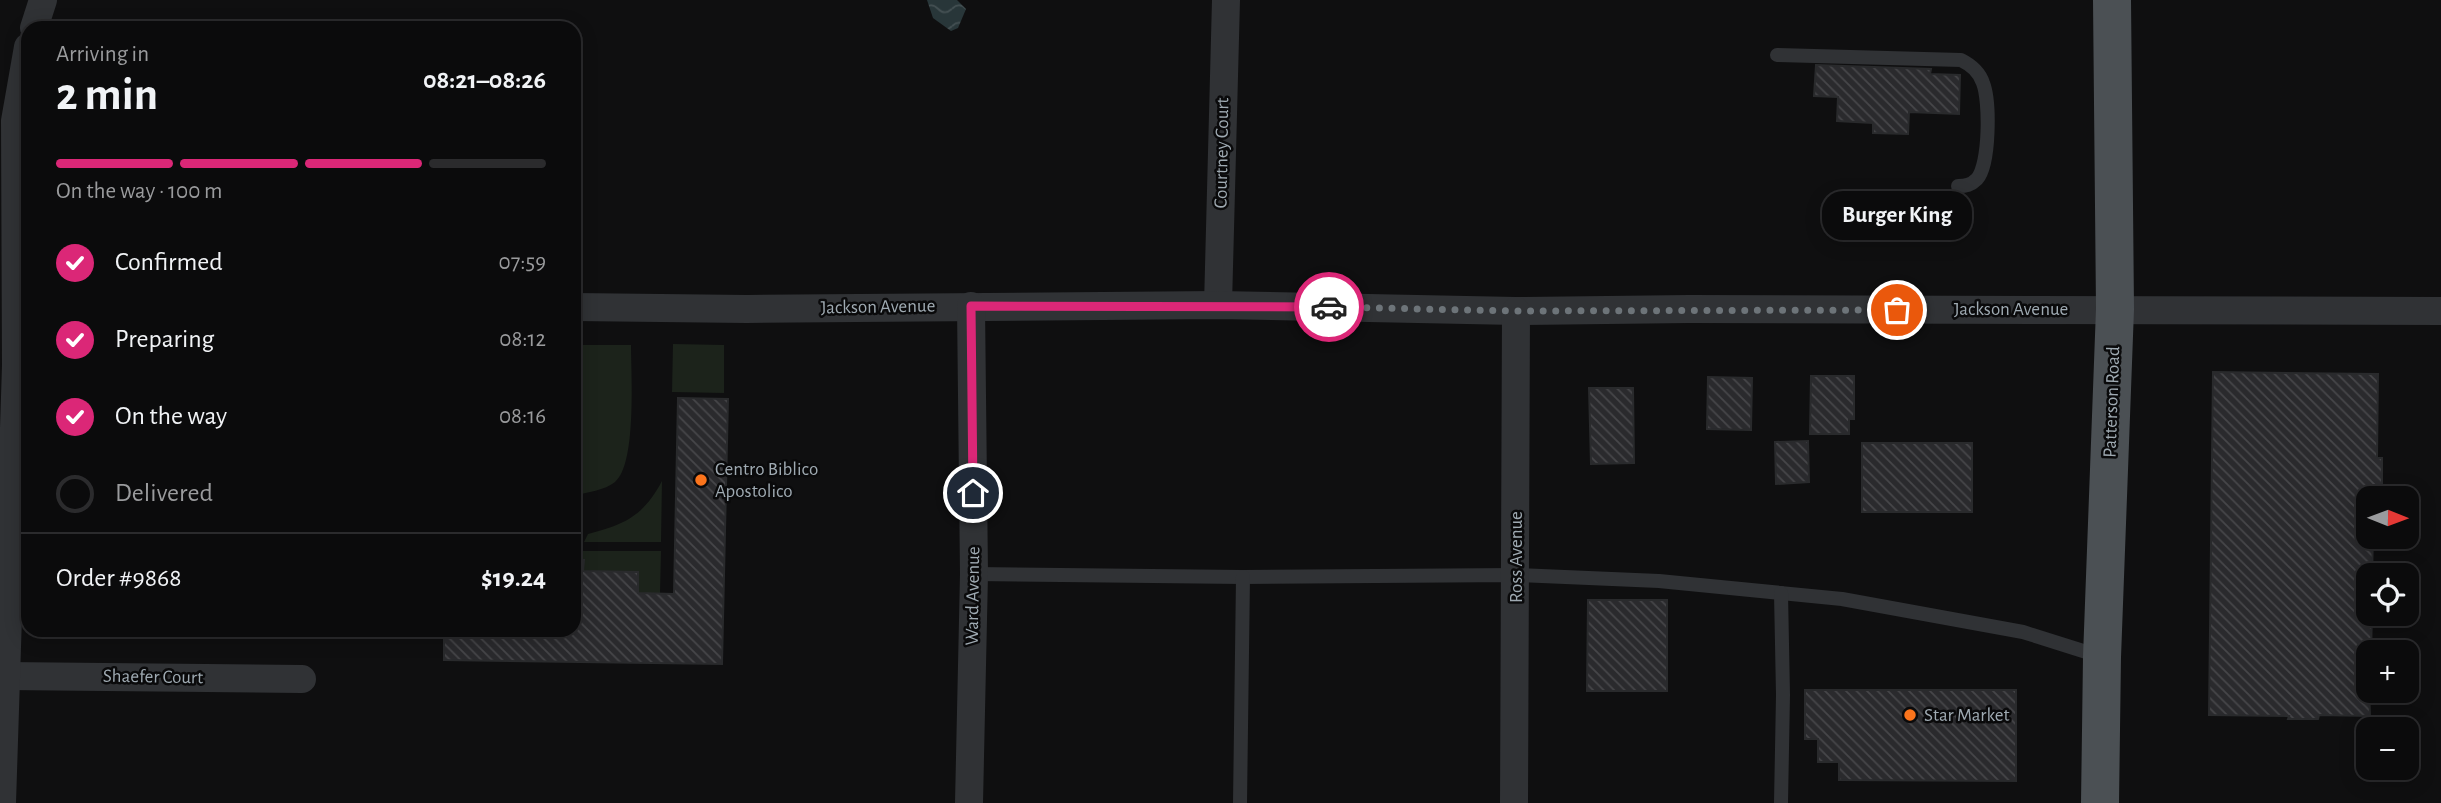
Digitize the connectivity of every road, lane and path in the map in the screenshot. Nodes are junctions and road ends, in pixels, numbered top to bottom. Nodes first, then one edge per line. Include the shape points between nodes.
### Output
1 (43, 0) edge
2 (1226, 0) edge
3 (2112, 0) edge
4 (36, 21) edge
5 (1777, 55) dead end
6 (21, 87) edge
7 (1958, 186) dead end
8 (14, 302) edge
9 (1218, 305) junction
10 (971, 306) junction
11 (581, 307) edge
12 (2115, 309) junction
13 (1516, 311) junction
14 (2441, 311) edge
15 (974, 574) junction
16 (1516, 575) junction
17 (1243, 578) junction
18 (1781, 593) junction
19 (2102, 657) junction
20 (5, 676) junction
21 (302, 679) dead end
22 (2, 803) edge
23 (969, 803) edge
24 (1240, 803) edge
25 (1514, 803) edge
26 (1781, 803) edge
27 (2099, 803) edge

1 - 4 street
2 - 9 street, Courtney Court
3 - 12 main road, Patterson Road
5 - 7 lane via 1961,60 1971,65 1984,84 1987,153 1978,178 1969,186
6 - 8 street via 15,121
8 - 20 street via 16,366
9 - 10 street, Jackson Avenue
9 - 13 street, Jackson Avenue
10 - 11 street, Jackson Avenue
10 - 15 street, Ward Avenue
12 - 13 street, Jackson Avenue
12 - 14 street, Jackson Avenue
12 - 19 main road, Patterson Road
13 - 16 street, Ross Avenue
15 - 17 lane
15 - 23 street, Ward Avenue
16 - 17 lane
16 - 18 lane via 1659,581
16 - 25 street, Ross Avenue
17 - 24 lane
18 - 19 lane via 1842,599 2023,632
18 - 26 lane
19 - 27 main road, Patterson Road
20 - 21 street, Shaefer Court
20 - 22 street

